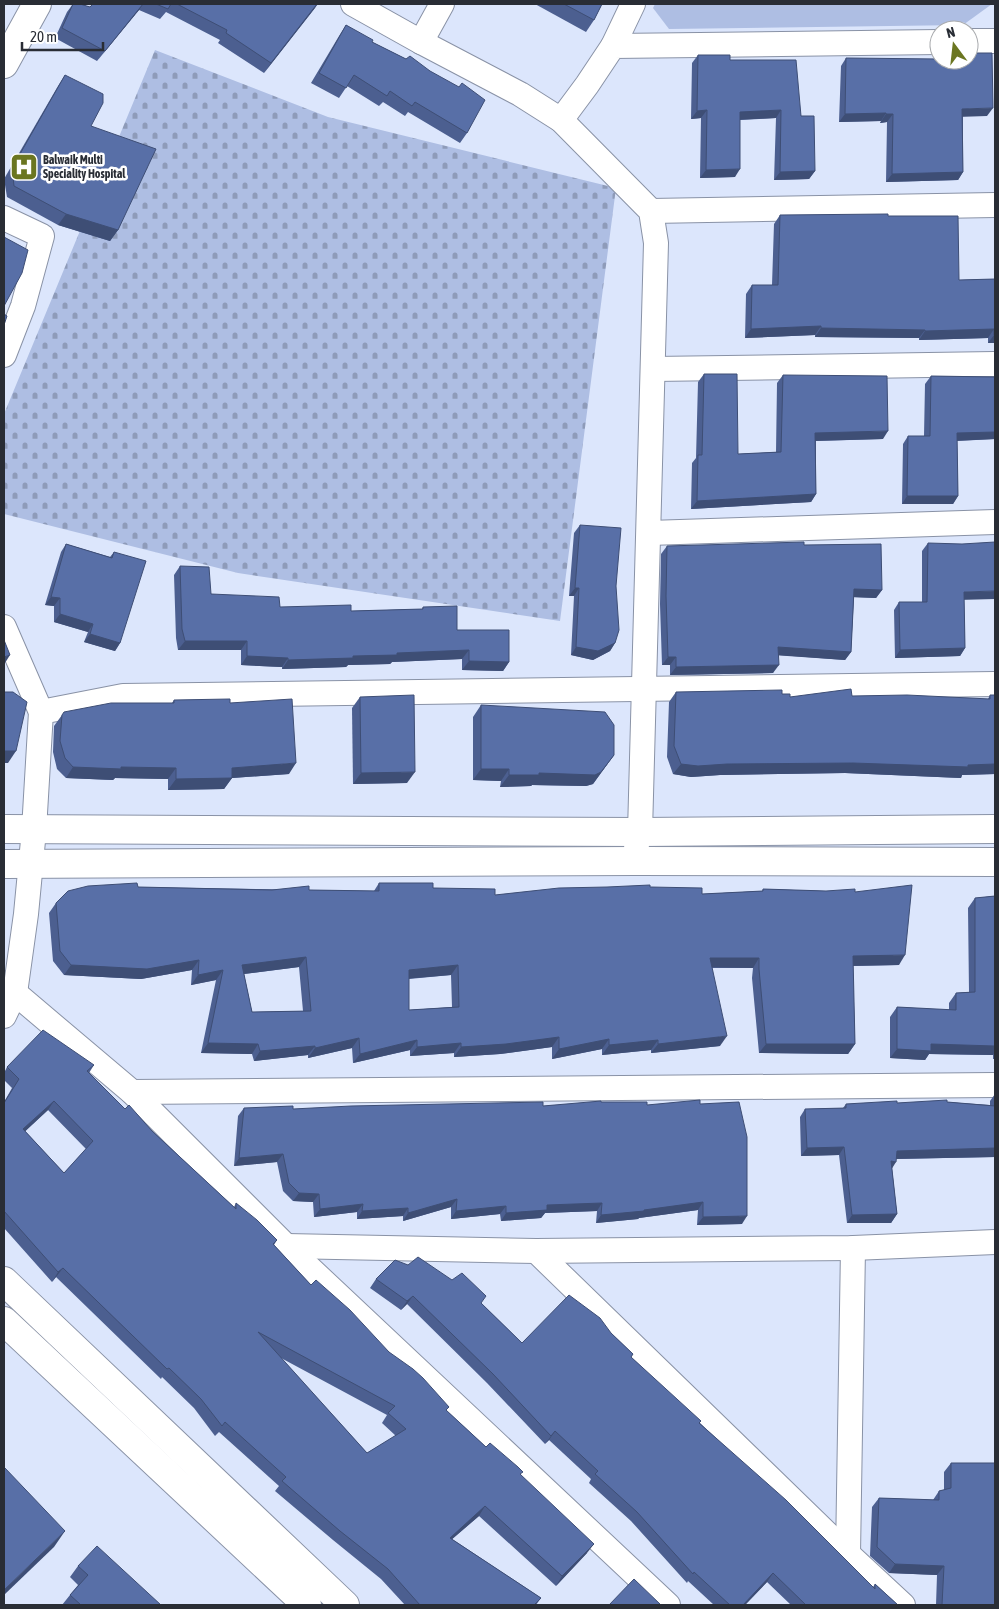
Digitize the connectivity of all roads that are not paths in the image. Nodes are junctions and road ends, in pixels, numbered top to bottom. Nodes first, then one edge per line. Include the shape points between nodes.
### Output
1 (37, 4) edge
2 (353, 4) edge
3 (442, 4) edge
4 (634, 4) edge
5 (979, 41) edge
6 (995, 41) edge
7 (420, 42) junction
8 (929, 42) edge
9 (613, 46) junction
10 (4, 64) edge
11 (561, 120) junction
12 (995, 205) edge
13 (651, 211) junction
14 (4, 218) edge
15 (4, 355) edge
16 (995, 364) edge
17 (653, 369) junction
18 (995, 522) edge
19 (649, 532) junction
20 (4, 627) edge
21 (995, 684) edge
22 (645, 688) junction
23 (41, 712) junction
24 (4, 829) edge
25 (995, 829) edge
26 (34, 830) junction
27 (640, 832) junction
28 (634, 861) junction
29 (995, 862) edge
30 (4, 864) edge
31 (31, 865) junction
32 (15, 993) junction
33 (4, 1016) edge
34 (995, 1084) edge
35 (132, 1092) junction
36 (995, 1242) edge
37 (286, 1246) junction
38 (853, 1248) junction
39 (536, 1251) junction
40 (4, 1281) edge
41 (4, 1322) edge
42 (848, 1554) junction
43 (307, 1605) edge
44 (345, 1605) edge
45 (668, 1605) edge
46 (902, 1605) edge

1 - 10 main road
2 - 7 street
3 - 7 street
4 - 9 street
5 - 6 street
7 - 11 street via 520,94
8 - 9 street
9 - 11 street
11 - 13 street
12 - 13 street
13 - 17 street via 656,243
14 - 15 street via 42,236
16 - 17 street
17 - 19 street
18 - 19 street
19 - 22 street
20 - 23 street
21 - 22 street
22 - 23 street via 122,696
22 - 27 street
23 - 26 street
24 - 26 main road
25 - 27 main road
26 - 27 main road
26 - 31 street
27 - 28 street
28 - 29 main road
28 - 31 main road
30 - 31 main road
31 - 32 street
32 - 33 street
32 - 35 street
34 - 35 street
35 - 37 street
36 - 38 street
37 - 39 street
37 - 45 street
38 - 39 street
38 - 42 street
39 - 42 street
40 - 44 main road
41 - 43 main road
42 - 46 street

